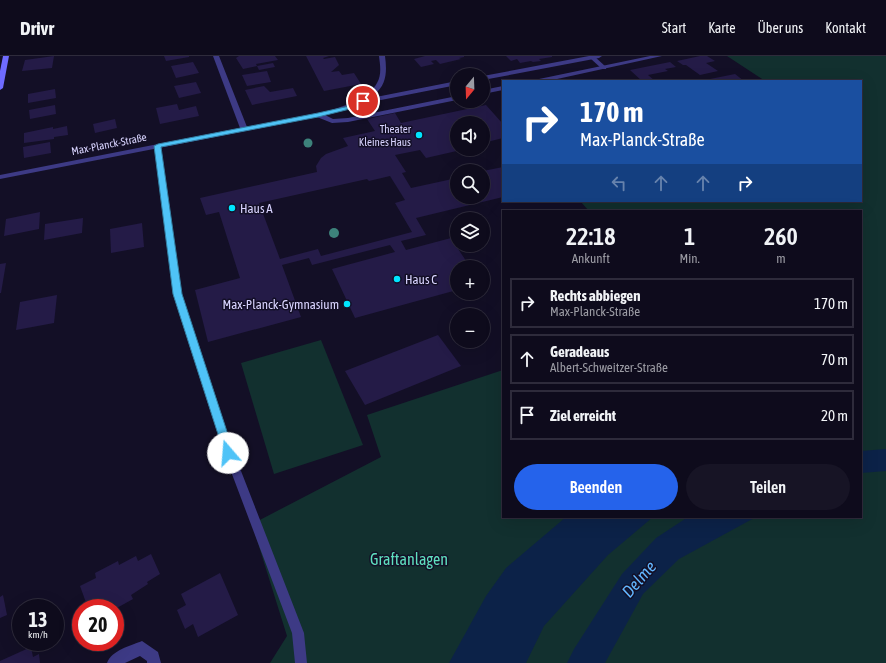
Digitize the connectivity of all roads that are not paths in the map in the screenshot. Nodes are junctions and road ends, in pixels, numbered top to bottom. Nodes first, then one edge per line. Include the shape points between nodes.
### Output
1 (6, 56) edge
2 (216, 56) edge
3 (382, 56) edge
4 (594, 56) edge
5 (659, 56) edge
6 (604, 68) junction
7 (490, 77) edge
8 (544, 80) edge
9 (450, 84) edge
10 (0, 88) edge
11 (502, 88) edge
12 (490, 91) edge
13 (370, 97) junction
14 (450, 99) edge
15 (318, 115) junction
16 (244, 129) junction
17 (158, 146) junction
18 (0, 177) edge
19 (114, 663) edge
20 (154, 663) edge
21 (301, 663) edge

1 - 10 main road
2 - 16 street
3 - 13 street via 385,65 384,77
4 - 6 lane
4 - 7 street
5 - 6 street
6 - 8 street
9 - 13 street via 381,98
11 - 12 street
13 - 15 street via 348,108
14 - 15 street, Max-Planck-Straße via 348,120 332,121
15 - 16 street, Max-Planck-Straße
16 - 17 street, Max-Planck-Straße
17 - 18 street, Max-Planck-Straße
17 - 21 lane via 177,294 228,453 298,633
19 - 20 street via 142,648 153,657

